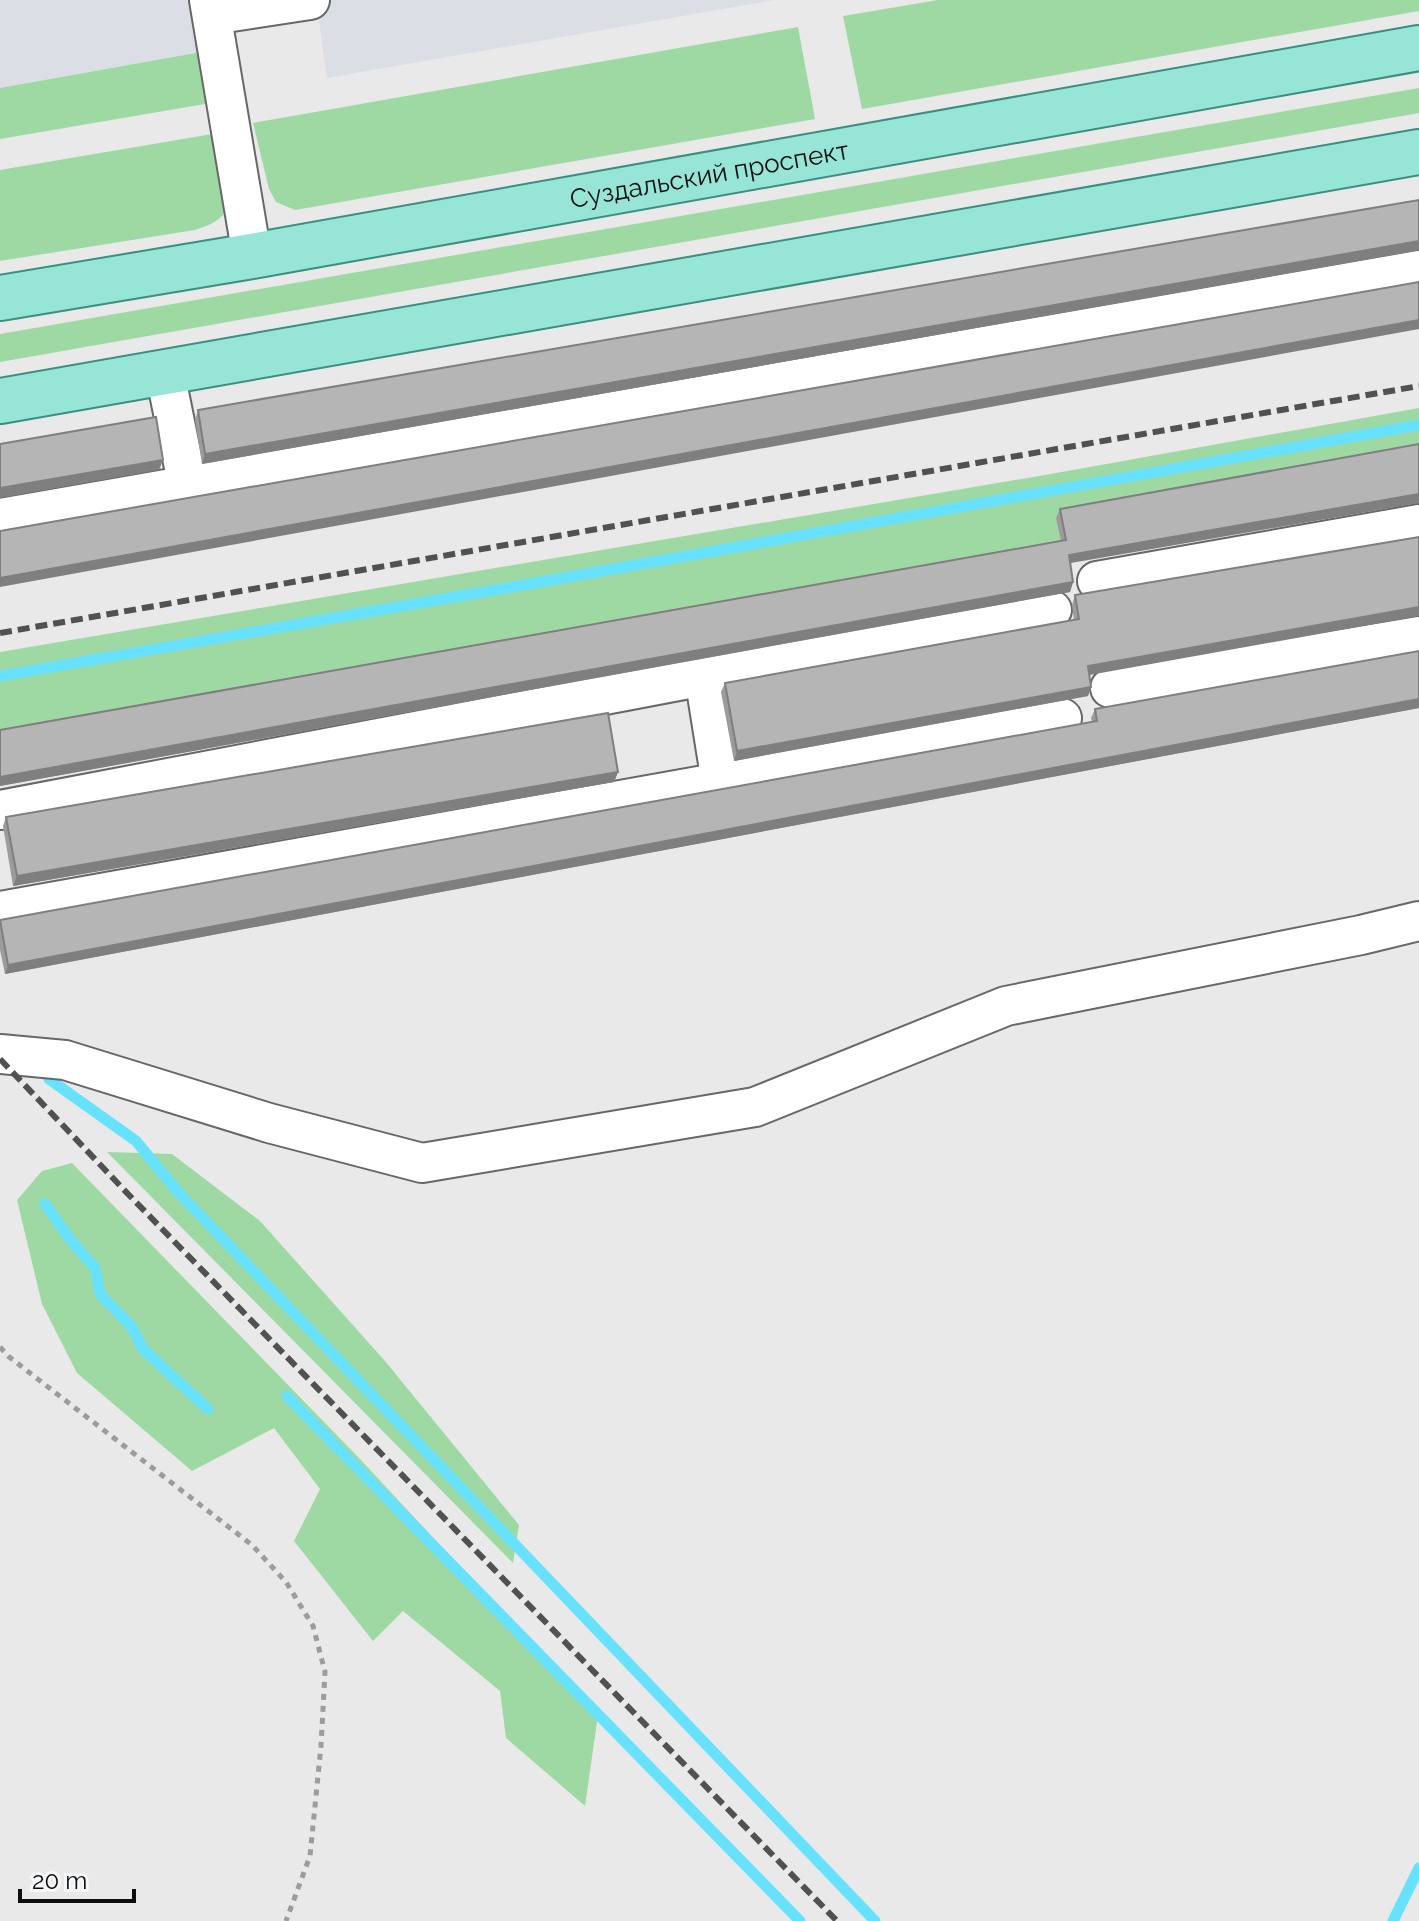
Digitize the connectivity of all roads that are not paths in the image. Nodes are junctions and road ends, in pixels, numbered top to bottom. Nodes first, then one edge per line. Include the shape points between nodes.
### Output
1 (310, 0) edge
2 (210, 8) edge
3 (1419, 48) edge
4 (1419, 152) edge
5 (252, 256) junction
6 (1419, 270) edge
7 (0, 298) edge
8 (165, 373) junction
9 (0, 401) edge
10 (188, 487) junction
11 (0, 518) edge
12 (1419, 524) edge
13 (1097, 581) dead end
14 (1052, 610) dead end
15 (1419, 636) edge
16 (704, 676) junction
17 (1110, 688) dead end
18 (1062, 718) dead end
19 (721, 782) junction
20 (0, 810) edge
21 (0, 911) edge
22 (1419, 921) edge
23 (0, 1054) edge

1 - 2 street
2 - 5 street
3 - 5 main road, Суздальский проспект
4 - 8 main road
5 - 7 main road, Суздальский проспект
6 - 10 street
8 - 9 main road
8 - 10 street
10 - 11 street
12 - 13 street
14 - 16 street
15 - 17 street
16 - 19 street
16 - 20 street
18 - 19 street
19 - 21 street
22 - 23 street via 1006,1006 755,1107 422,1163 65,1060

